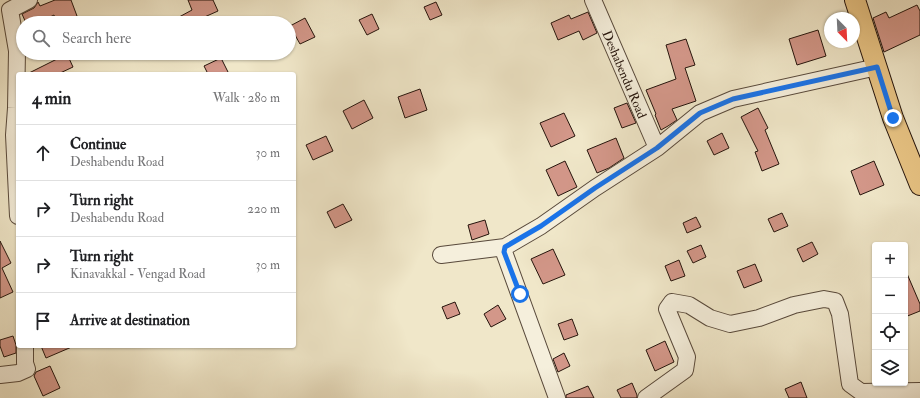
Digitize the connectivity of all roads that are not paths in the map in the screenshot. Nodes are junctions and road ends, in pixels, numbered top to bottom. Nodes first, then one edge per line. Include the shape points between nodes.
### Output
1 (29, 0) edge
2 (593, 0) edge
3 (855, 0) edge
4 (5, 7) edge
5 (16, 47) edge
6 (17, 60) edge
7 (877, 67) junction
8 (17, 72) edge
9 (16, 108) edge
10 (657, 148) junction
11 (16, 176) edge
12 (920, 186) edge
13 (505, 247) junction
14 (441, 256) dead end
15 (25, 348) edge
16 (0, 376) edge
17 (920, 391) edge
18 (557, 398) edge
19 (646, 398) edge

1 - 4 street
2 - 10 street, Deshabendu Road
3 - 7 main road
4 - 5 street
6 - 8 street
7 - 10 street via 733,99 700,113
7 - 12 main road via 893,118
9 - 11 street
10 - 13 street via 541,226
13 - 14 street
13 - 18 street via 504,252
15 - 16 street via 27,370
17 - 19 street via 861,392 850,384 840,314 835,301 824,299 794,305 759,318 730,324 710,318 689,305 672,302 667,309 687,357 685,370

